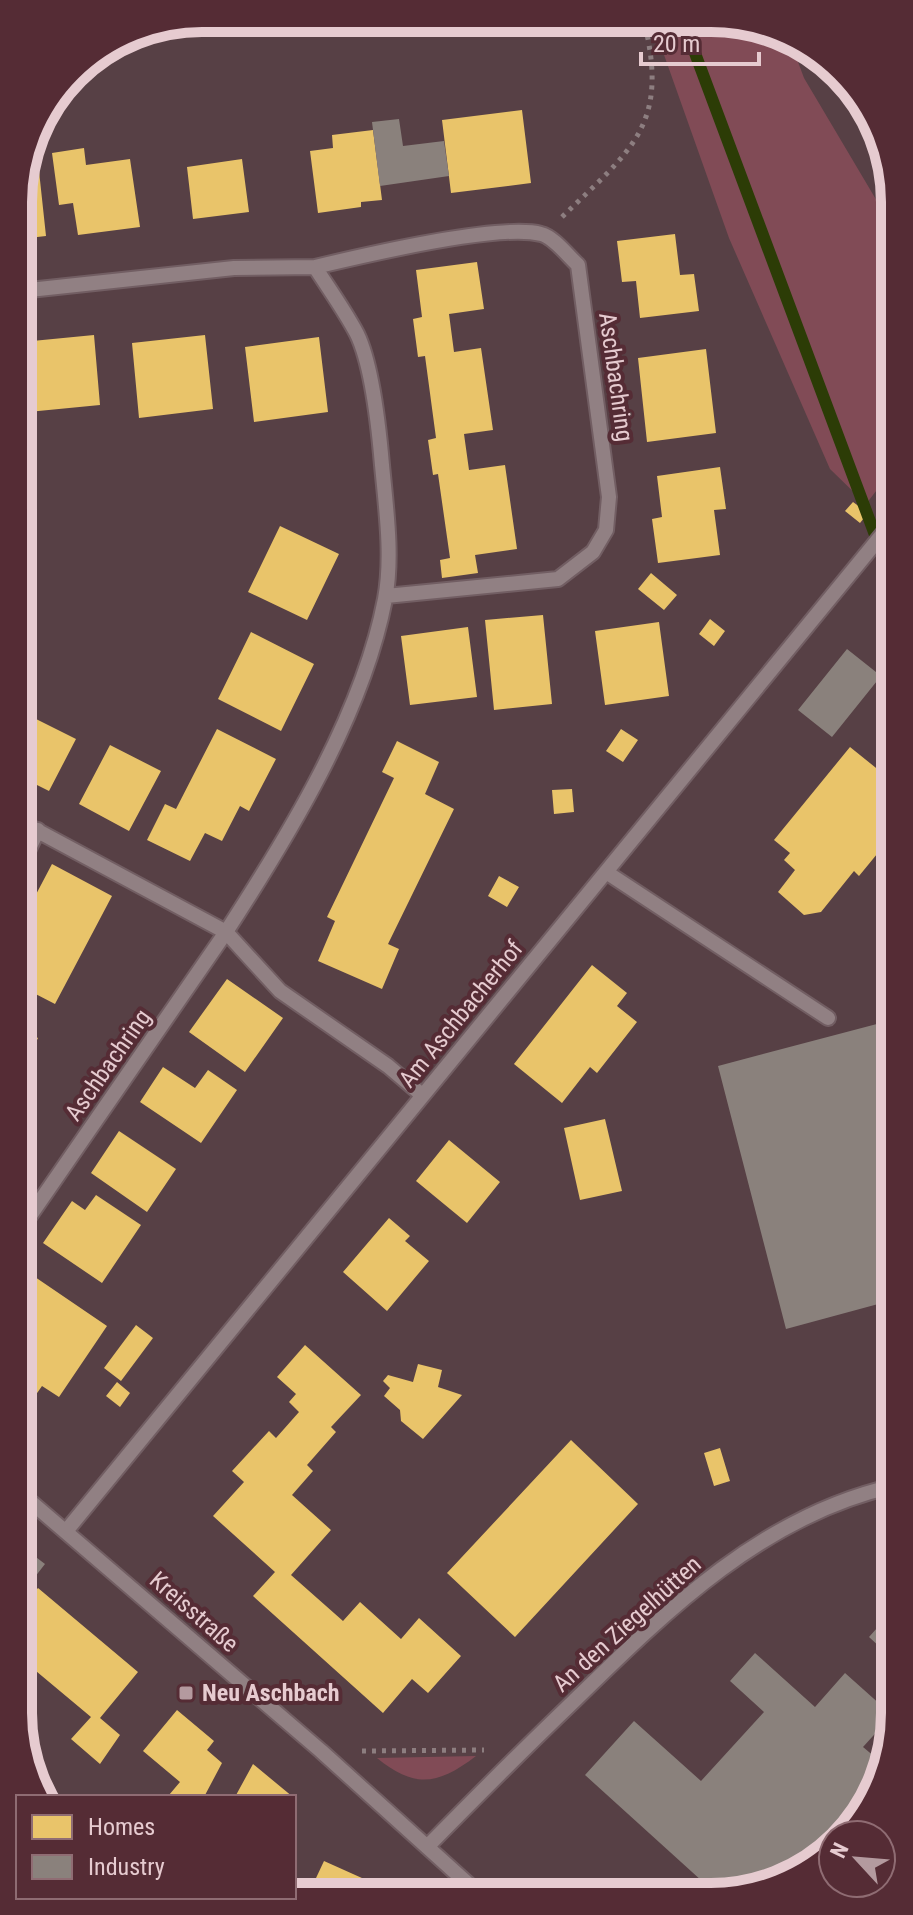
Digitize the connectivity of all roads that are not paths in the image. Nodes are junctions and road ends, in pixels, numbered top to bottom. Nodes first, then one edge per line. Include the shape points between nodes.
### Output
1 (315, 267) junction
2 (32, 290) edge
3 (881, 536) edge
4 (386, 596) junction
5 (32, 827) edge
6 (38, 830) junction
7 (32, 842) edge
8 (606, 872) junction
9 (226, 932) junction
10 (828, 1018) dead end
11 (422, 1095) junction
12 (32, 1213) edge
13 (881, 1491) edge
14 (32, 1502) edge
15 (67, 1530) junction
16 (427, 1847) junction
17 (467, 1883) edge

1 - 2 street via 234,268
1 - 4 street, Aschbachring via 358,336 379,429 387,521
1 - 4 street, Aschbachring via 513,231 544,234 578,265 609,497 606,530 593,552 558,579
3 - 8 street, Am Aschbacherhof
4 - 9 street, Aschbachring via 371,658 351,709 269,866
5 - 6 street
6 - 7 street
6 - 9 street
8 - 10 street
8 - 11 street, Am Aschbacherhof
9 - 11 street via 280,991
9 - 12 street, Aschbachring
11 - 15 street, Am Aschbacherhof
13 - 16 street, An den Ziegelhütten via 820,1512 744,1551 685,1596
14 - 15 street, Kreisstraße
15 - 16 street, Kreisstraße
16 - 17 street, Kreisstraße

